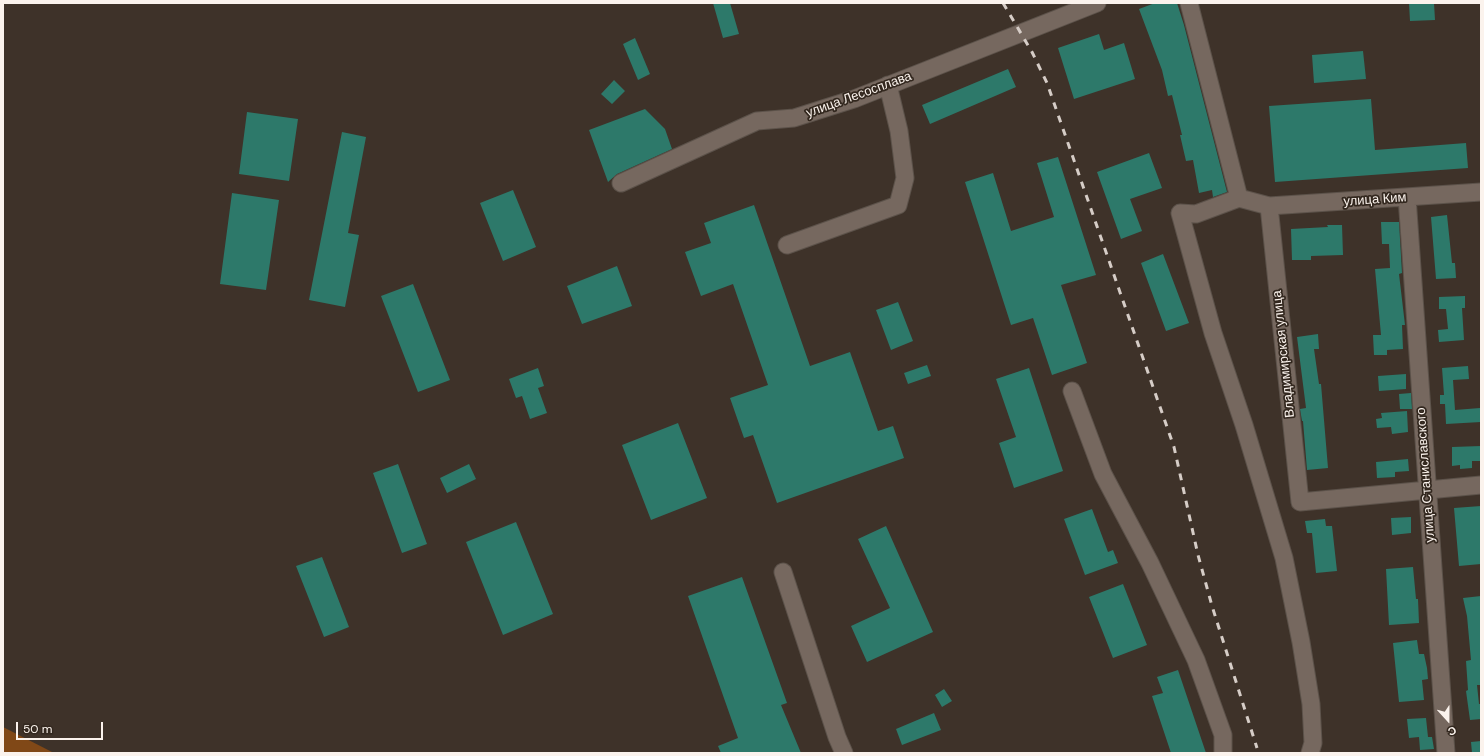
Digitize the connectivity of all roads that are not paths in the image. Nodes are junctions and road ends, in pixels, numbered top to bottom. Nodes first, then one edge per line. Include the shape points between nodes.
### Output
1 (1097, 3) edge
2 (1189, 3) edge
3 (888, 85) junction
4 (621, 183) dead end
5 (1481, 192) edge
6 (1239, 198) junction
7 (1407, 198) junction
8 (1268, 206) junction
9 (787, 245) dead end
10 (1072, 392) dead end
11 (1481, 485) edge
12 (1428, 490) junction
13 (783, 572) dead end
14 (844, 753) edge
15 (1222, 753) edge
16 (1310, 753) edge
17 (1446, 753) edge

1 - 3 street, улица Лесосплава
2 - 6 street
3 - 4 street, улица Лесосплава via 794,118 757,121
3 - 9 street via 899,131 904,178 898,205
5 - 7 street, улица Ким
6 - 8 street, улица Ким
6 - 16 street via 1196,214 1180,213 1213,333 1284,558 1311,704 1313,743
7 - 8 street, улица Ким
7 - 12 street, улица Станиславского
8 - 12 street, Владимирская улица via 1300,502
10 - 15 street via 1103,474 1150,563 1196,660 1223,735
11 - 12 street
12 - 17 street, улица Станиславского
13 - 14 street

